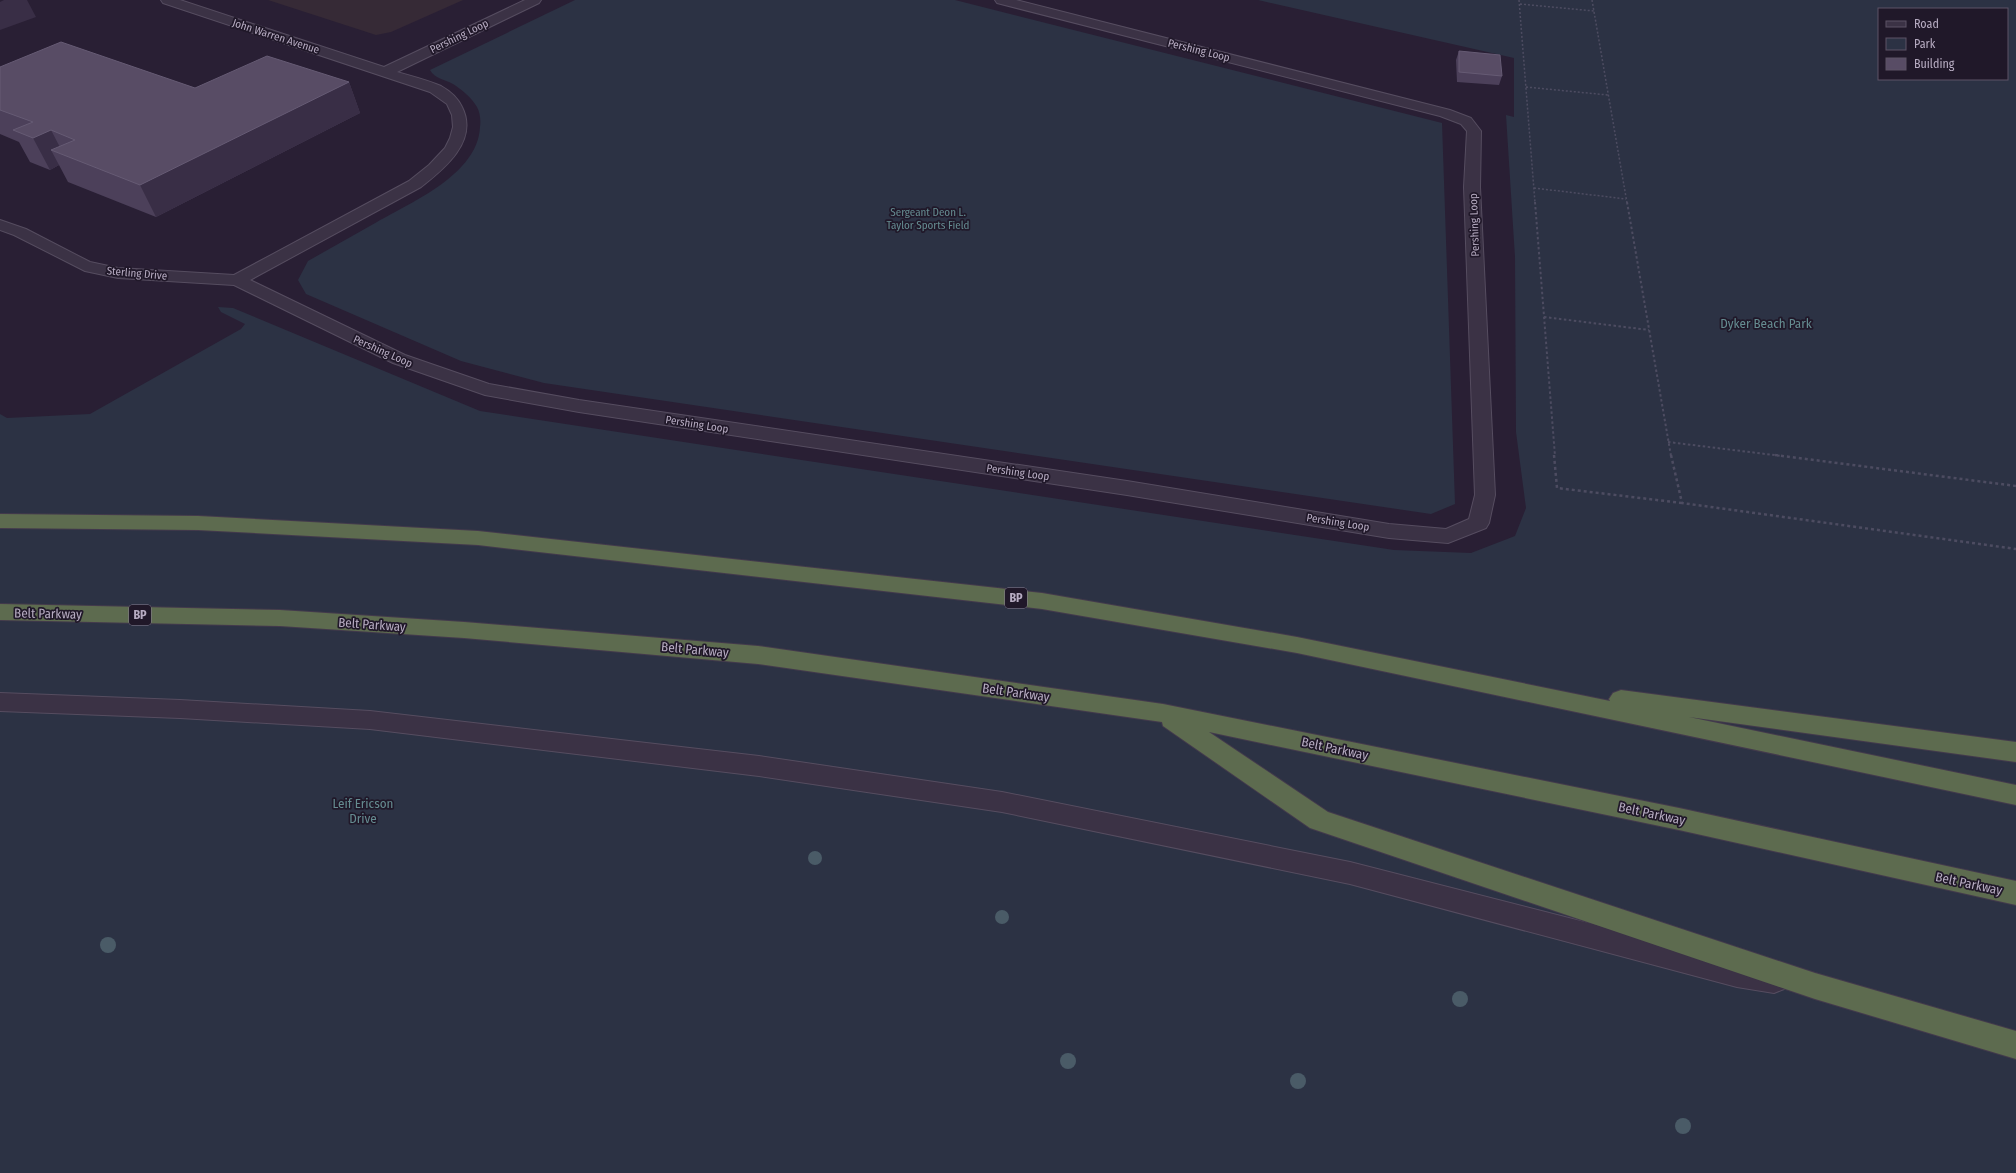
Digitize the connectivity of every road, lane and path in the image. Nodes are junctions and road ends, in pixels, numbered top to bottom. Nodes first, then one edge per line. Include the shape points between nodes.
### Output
1 (167, 0) edge
2 (535, 0) edge
3 (1001, 0) edge
4 (1519, 0) edge
5 (1592, 0) edge
6 (1520, 4) junction
7 (1594, 11) junction
8 (385, 72) junction
9 (1526, 87) junction
10 (1608, 95) junction
11 (1534, 188) junction
12 (1626, 199) junction
13 (0, 225) edge
14 (237, 280) junction
15 (1544, 318) junction
16 (1649, 330) junction
17 (1668, 442) junction
18 (2016, 486) edge
19 (1682, 503) junction
20 (0, 521) edge
21 (2016, 549) edge
22 (0, 612) edge
23 (1437, 674) junction
24 (0, 702) edge
25 (1163, 713) junction
26 (2016, 752) edge
27 (2016, 795) edge
28 (2016, 893) edge
29 (1815, 986) junction
30 (2016, 1045) edge

1 - 8 street, John Warren Avenue
2 - 8 street, Pershing Loop
3 - 14 street, Pershing Loop via 1445,112 1466,120 1474,131 1472,187 1485,495 1480,523 1448,536 1390,531 1127,488 579,406 485,389 400,359
4 - 6 path
5 - 7 path
6 - 7 path
6 - 9 path
7 - 10 path
8 - 14 street via 435,90 452,102 460,117 459,134 451,151 435,169 415,184
9 - 10 path
9 - 11 path
10 - 12 path
11 - 12 path
11 - 15 path
12 - 16 path
13 - 14 street, Sterling Drive via 20,232 86,266 118,273
15 - 16 path
15 - 19 path via 1556,488
16 - 17 path
17 - 18 path
17 - 19 path
19 - 21 path
20 - 23 highway, BP via 198,523 478,538 1042,601 1297,645
22 - 25 highway, Belt Parkway / BP via 280,618 464,630 726,652
23 - 26 highway
23 - 27 highway, BP
24 - 29 street via 370,720 759,766 1002,802 1350,872 1737,974
25 - 28 highway, Belt Parkway / BP via 1679,819
25 - 29 highway via 1319,820
29 - 30 highway

